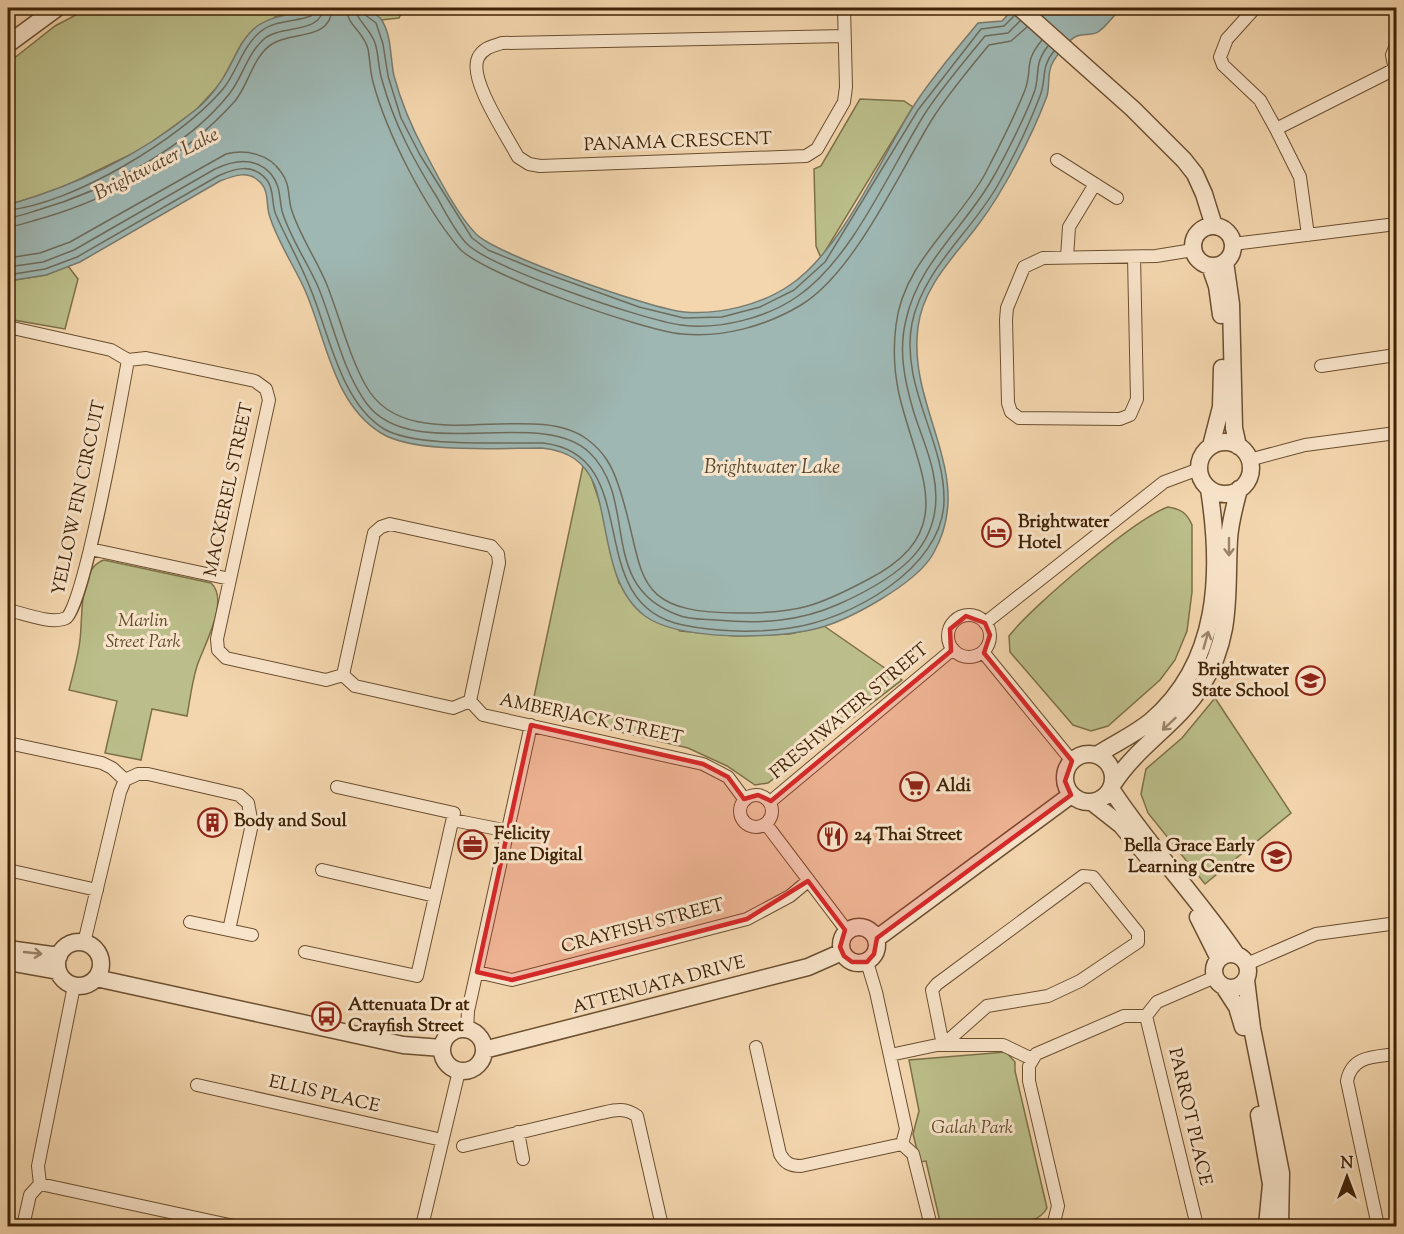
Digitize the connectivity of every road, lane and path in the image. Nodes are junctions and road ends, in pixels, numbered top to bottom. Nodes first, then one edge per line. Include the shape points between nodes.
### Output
1 (37, 8) edge
2 (57, 8) edge
3 (844, 8) edge
4 (1020, 8) edge
5 (1256, 8) edge
6 (8, 32) edge
7 (844, 36) junction
8 (8, 44) edge
9 (1396, 45) edge
10 (1395, 73) edge
11 (1276, 129) junction
12 (1057, 160) dead end
13 (1095, 183) junction
14 (1117, 198) dead end
15 (1396, 224) edge
16 (1214, 226) junction
17 (1308, 235) junction
18 (1233, 244) junction
19 (1193, 250) junction
20 (1067, 257) junction
21 (1134, 257) junction
22 (1218, 264) junction
23 (8, 327) edge
24 (1396, 355) edge
25 (128, 360) junction
26 (1321, 366) dead end
27 (1396, 433) edge
28 (1211, 446) junction
29 (1238, 446) junction
30 (1249, 460) junction
31 (1199, 469) junction
32 (1209, 489) junction
33 (1239, 489) junction
34 (90, 549) junction
35 (230, 579) junction
36 (8, 610) edge
37 (985, 623) junction
38 (953, 649) junction
39 (983, 652) junction
40 (343, 675) junction
41 (470, 701) junction
42 (531, 725) junction
43 (8, 743) edge
44 (1097, 755) junction
45 (1072, 761) junction
46 (125, 780) junction
47 (1112, 786) junction
48 (337, 787) dead end
49 (1071, 795) junction
50 (745, 800) junction
51 (770, 802) junction
52 (1094, 802) junction
53 (453, 820) junction
54 (766, 824) junction
55 (508, 831) junction
56 (8, 870) edge
57 (322, 870) dead end
58 (808, 880) junction
59 (97, 890) junction
60 (435, 896) junction
61 (190, 922) dead end
62 (1396, 926) edge
63 (229, 930) junction
64 (847, 932) junction
65 (252, 936) dead end
66 (876, 939) junction
67 (84, 943) junction
68 (8, 949) edge
69 (304, 952) dead end
70 (842, 952) junction
71 (1219, 959) junction
72 (8, 962) edge
73 (867, 962) junction
74 (58, 963) junction
75 (1243, 966) junction
76 (99, 972) junction
77 (477, 972) junction
78 (1219, 982) junction
79 (74, 986) junction
80 (1146, 1016) junction
81 (467, 1030) junction
82 (943, 1045) junction
83 (756, 1047) dead end
84 (442, 1048) junction
85 (484, 1050) junction
86 (1396, 1054) edge
87 (890, 1055) junction
88 (1032, 1059) junction
89 (459, 1071) junction
90 (197, 1085) dead end
91 (518, 1132) junction
92 (442, 1140) junction
93 (902, 1144) junction
94 (463, 1146) dead end
95 (523, 1160) dead end
96 (40, 1184) junction
97 (1052, 1225) edge
98 (23, 1227) edge
99 (234, 1227) edge
100 (422, 1227) edge
101 (662, 1227) edge
102 (931, 1227) edge
103 (1197, 1227) edge
104 (1267, 1227) edge
105 (1280, 1227) edge
106 (1378, 1227) edge

1 - 6 street
2 - 8 street
3 - 7 street, PANAMA CRESCENT
4 - 16 street via 1184,160 1199,184
5 - 11 street via 1227,39 1220,57 1223,65 1260,100
7 - 7 street, PANAMA CRESCENT via 844,102 818,149 806,156 529,164 518,157 477,79 478,58 489,47 502,43
9 - 10 street via 1392,55
10 - 11 street
11 - 17 street via 1300,177
12 - 13 street
13 - 14 street
13 - 20 street via 1069,227
15 - 17 street
16 - 18 street via 1229,234
16 - 19 street via 1198,233
17 - 18 street
18 - 22 street via 1231,256
19 - 21 street
19 - 22 street via 1199,261
20 - 21 street
20 - 21 street via 1043,258 1024,267 1007,308 1008,403 1019,418 1120,419 1130,415 1137,399
22 - 28 street via 1222,385 1218,428
22 - 29 street via 1231,304 1234,428
23 - 25 street, MACKEREL STREET via 111,350
24 - 26 street
25 - 34 street, YELLOW FIN CIRCUIT
25 - 35 street, MACKEREL STREET via 146,358 255,381 266,390 268,400
27 - 30 street via 1305,445
28 - 29 street via 1224,442
28 - 31 street via 1200,460
29 - 30 street
30 - 33 street via 1249,476
31 - 32 street
31 - 37 street via 1164,482
32 - 33 street via 1224,494
44 -> 32 street via 1130,737 1170,703 1186,684 1204,647 1212,612 1214,573 1214,521
33 -> 47 street via 1229,538 1228,614 1214,662 1189,704 1138,750
34 - 35 street
34 - 36 street, YELLOW FIN CIRCUIT via 74,610 67,617 54,620
35 - 40 street, MACKEREL STREET via 217,639 218,650 226,658 326,680
37 - 38 street via 966,616 953,623 948,636
37 - 39 street via 990,641
38 - 39 street via 971,657
38 - 51 street, FRESHWATER STREET
39 - 45 street
40 - 41 street via 355,686 453,708
40 - 41 street via 374,533 390,524 491,546 498,554
41 - 42 street, AMBERJACK STREET via 483,715
42 - 50 street, AMBERJACK STREET via 703,764 728,777
42 - 55 street
43 - 46 street via 102,764
44 - 45 street via 1084,755
44 - 47 street via 1109,764
45 - 49 street via 1065,782
46 - 59 street
46 - 63 street via 148,774 239,795 248,803 252,824
47 - 52 street via 1101,800
47 - 75 street via 1131,820 1203,907
48 - 53 street via 454,813
49 - 52 street
49 - 66 street
50 - 51 street via 758,795
50 - 54 street via 741,815 746,824
51 - 54 street via 772,816
52 - 71 street via 1121,825 1199,918
53 - 55 street
53 - 60 street
54 - 58 street
55 - 77 street
56 - 59 street
57 - 60 street
58 - 64 street
58 - 77 street, CRAYFISH STREET via 790,896 747,919 512,980
59 - 67 street
60 - 69 street via 417,976
61 - 63 street
62 - 75 street via 1316,934
63 - 65 street
64 - 66 street via 863,928
64 - 70 street via 841,941
66 - 73 street via 876,950
67 - 74 street via 69,945
67 - 76 street via 97,951
68 -> 74 street
70 - 73 street via 852,962
70 - 85 street, ATTENUATA DRIVE via 808,967
71 - 75 street
71 - 78 street via 1214,968
72 - 74 street
73 - 87 street
74 - 79 street via 67,983
75 - 78 street via 1234,988
75 - 105 street via 1281,1173
76 - 79 street via 90,984
76 - 84 street via 176,994 403,1045
77 - 81 street
78 - 80 street via 1157,1002
78 - 104 street via 1237,1006 1243,1028 1271,1184
79 - 96 street via 38,1166
80 - 88 street via 1124,1016 1046,1049
80 - 103 street, PARROT PLACE
81 - 84 street via 453,1032
81 - 85 street via 478,1035
82 - 82 street via 932,990 1083,876 1093,878 1138,933 1138,942 1080,981 1048,996 987,1006
82 - 87 street
82 - 88 street via 1003,1045
83 - 93 street via 785,1162 801,1166
84 - 89 street via 444,1060
85 - 89 street via 478,1065
86 - 106 street via 1362,1059 1354,1064 1347,1081
87 - 93 street via 906,1129
88 - 97 street via 1029,1081 1058,1206
89 - 92 street
90 - 92 street, ELLIS PLACE
91 - 94 street
91 - 95 street
91 - 101 street via 629,1110 637,1116
92 - 100 street
93 - 102 street via 913,1154
96 - 98 street via 30,1195
96 - 99 street

